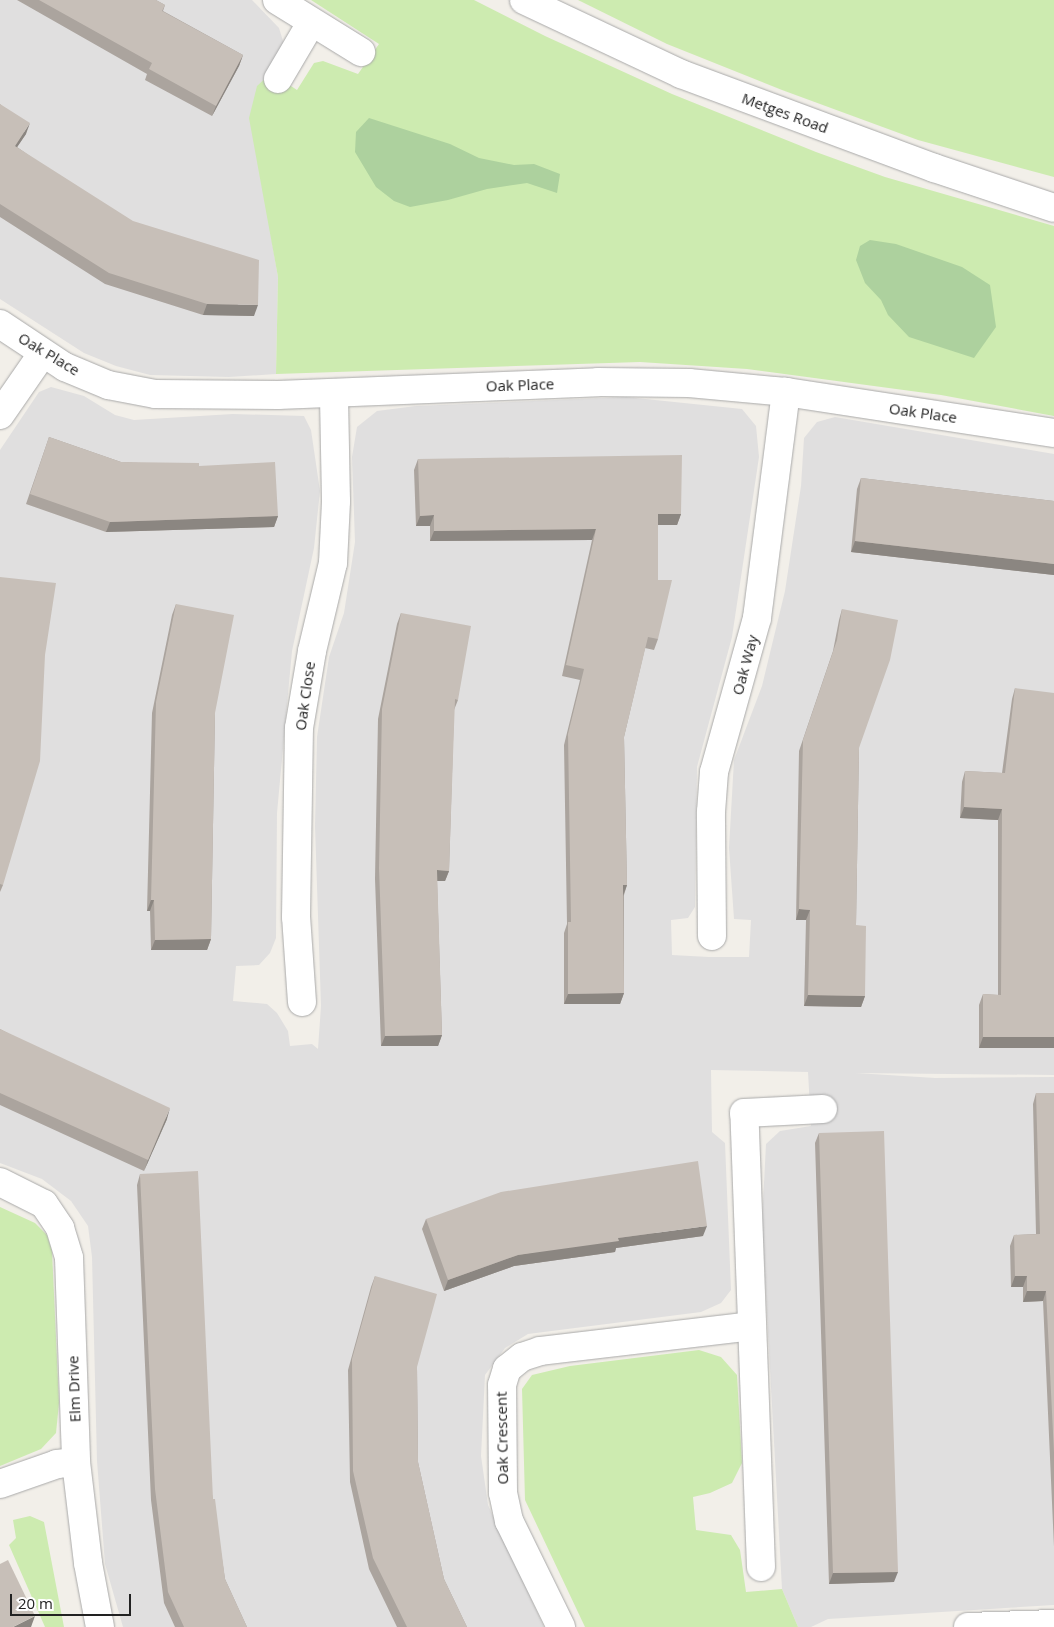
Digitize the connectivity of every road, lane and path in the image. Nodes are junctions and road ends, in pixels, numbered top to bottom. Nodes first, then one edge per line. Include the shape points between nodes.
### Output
1 (277, 0) edge
2 (524, 0) edge
3 (311, 23) junction
4 (361, 52) dead end
5 (278, 79) dead end
6 (1054, 208) edge
7 (0, 324) edge
8 (43, 353) junction
9 (786, 392) junction
10 (334, 393) junction
11 (0, 415) edge
12 (1054, 433) edge
13 (712, 936) dead end
14 (302, 1002) dead end
15 (824, 1109) dead end
16 (0, 1182) edge
17 (752, 1326) junction
18 (76, 1462) junction
19 (0, 1484) edge
20 (761, 1567) dead end
21 (1054, 1624) edge
22 (100, 1627) edge
23 (561, 1627) edge
24 (968, 1627) edge

1 - 3 street
2 - 6 street, Metges Road via 681,74 934,168
3 - 4 street
3 - 5 street
7 - 8 street, Oak Place
8 - 10 street, Oak Place via 65,367 108,386 155,394
8 - 11 street
9 - 10 street, Oak Place via 688,383 598,382
9 - 12 street, Oak Place
9 - 13 street, Oak Way via 757,618 714,772 710,812
10 - 14 street, Oak Close via 336,501 333,563 312,652 300,728 296,907
15 - 17 street via 744,1113
16 - 18 street, Elm Drive via 44,1204 60,1228 69,1258
17 - 20 street
17 - 23 street, Oak Crescent via 540,1351 522,1357 507,1369 502,1385 503,1493 510,1521
18 - 19 street via 57,1464
18 - 22 street, Elm Drive via 88,1563
21 - 24 street

